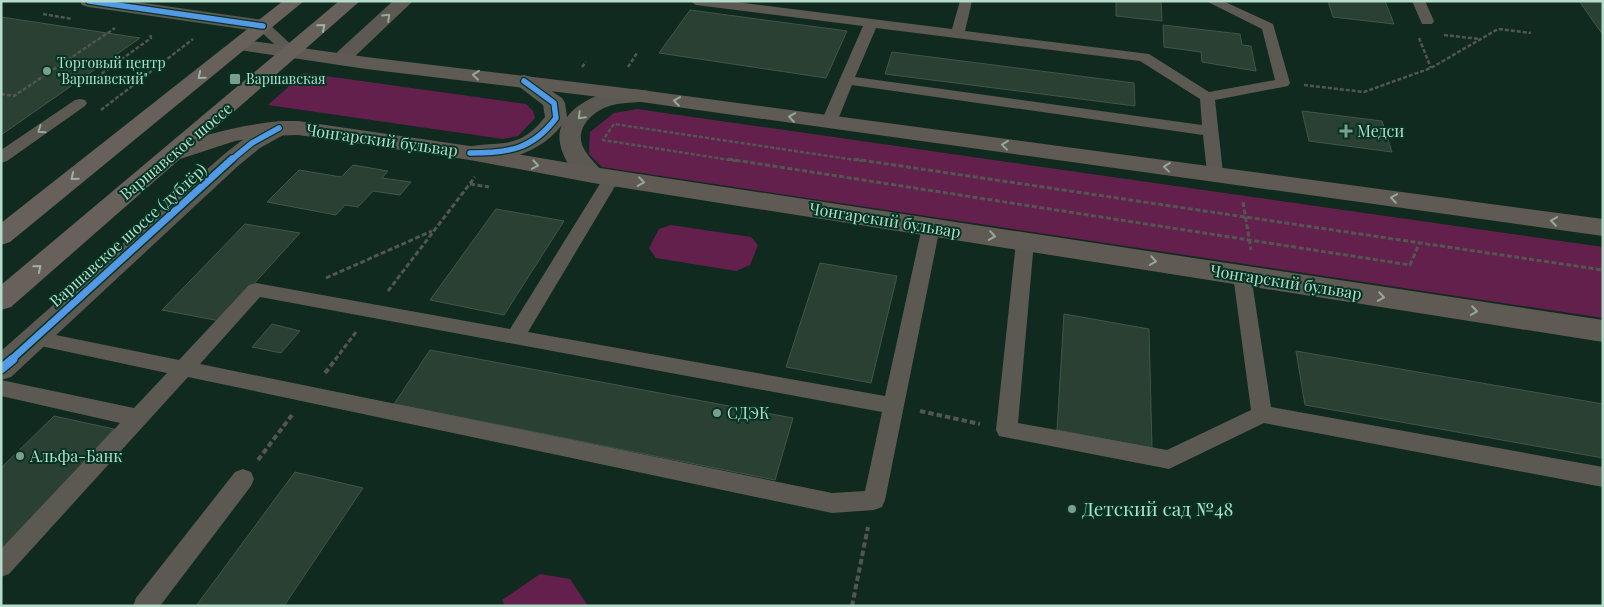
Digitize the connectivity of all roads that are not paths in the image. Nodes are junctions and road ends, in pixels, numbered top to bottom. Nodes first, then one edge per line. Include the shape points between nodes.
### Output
1 (89, 1) edge
2 (295, 1) edge
3 (351, 1) edge
4 (404, 1) edge
5 (696, 1) edge
6 (966, 1) edge
7 (1212, 1) edge
8 (1418, 1) edge
9 (742, 4) edge
10 (1428, 21) dead end
11 (871, 23) junction
12 (263, 26) junction
13 (957, 34) junction
14 (239, 45) junction
15 (292, 53) junction
16 (340, 59) junction
17 (846, 80) junction
18 (524, 81) junction
19 (642, 96) junction
20 (1207, 97) junction
21 (80, 103) dead end
22 (829, 122) junction
23 (279, 128) junction
24 (1210, 131) junction
25 (470, 153) junction
26 (171, 155) junction
27 (1, 158) edge
28 (1215, 173) junction
29 (602, 176) junction
30 (931, 227) junction
31 (1603, 228) edge
32 (1, 236) edge
33 (1025, 242) junction
34 (1249, 276) junction
35 (1, 300) edge
36 (1603, 331) edge
37 (36, 338) junction
38 (514, 338) junction
39 (1, 369) edge
40 (184, 369) junction
41 (1, 388) edge
42 (893, 406) junction
43 (1262, 414) junction
44 (138, 418) junction
45 (1603, 477) edge
46 (243, 479) dead end
47 (1, 566) edge
48 (145, 606) edge

1 - 12 street
2 - 12 main road
15 -> 3 main road, Варшавское шоссе
16 -> 4 street
5 - 9 lane
6 - 13 lane
7 - 20 lane via 1268,27 1282,83
8 - 10 lane
9 - 11 lane
11 - 13 lane
11 - 17 lane
12 - 14 main road
12 - 15 lane
13 - 20 lane via 1144,57
14 - 15 main road
14 -> 32 main road
15 - 16 main road
15 - 26 main road, Варшавское шоссе
18 -> 16 main road
17 - 22 lane
17 - 24 lane
18 - 19 main road
18 - 25 street via 554,103 556,118 545,133 524,146 498,153
22 -> 19 main road
19 -> 29 street via 601,101 579,115 569,131 570,144 578,159
20 - 24 lane
21 -> 27 lane
28 -> 22 main road
23 - 25 main road, Чонгарский бульвар
23 - 26 main road, Чонгарский бульвар via 231,134
23 - 37 street, Варшавское шоссе (дублёр) via 252,143 230,161
24 - 28 lane
25 -> 29 main road, Чонгарский бульвар
35 -> 26 main road, Варшавское шоссе
31 -> 28 main road
29 -> 30 main road, Чонгарский бульвар
29 - 38 lane
30 -> 33 main road, Чонгарский бульвар
30 - 42 lane
33 -> 34 main road, Чонгарский бульвар
33 - 43 lane via 1007,430 1169,460
34 -> 36 main road, Чонгарский бульвар
34 - 43 lane
37 - 39 street, Варшавское шоссе (дублёр)
37 - 40 lane
38 - 40 lane via 256,290
38 - 42 lane
40 - 42 lane via 832,503 874,500
40 - 44 lane
41 - 44 lane
43 - 45 lane
44 - 47 lane
46 - 48 lane

